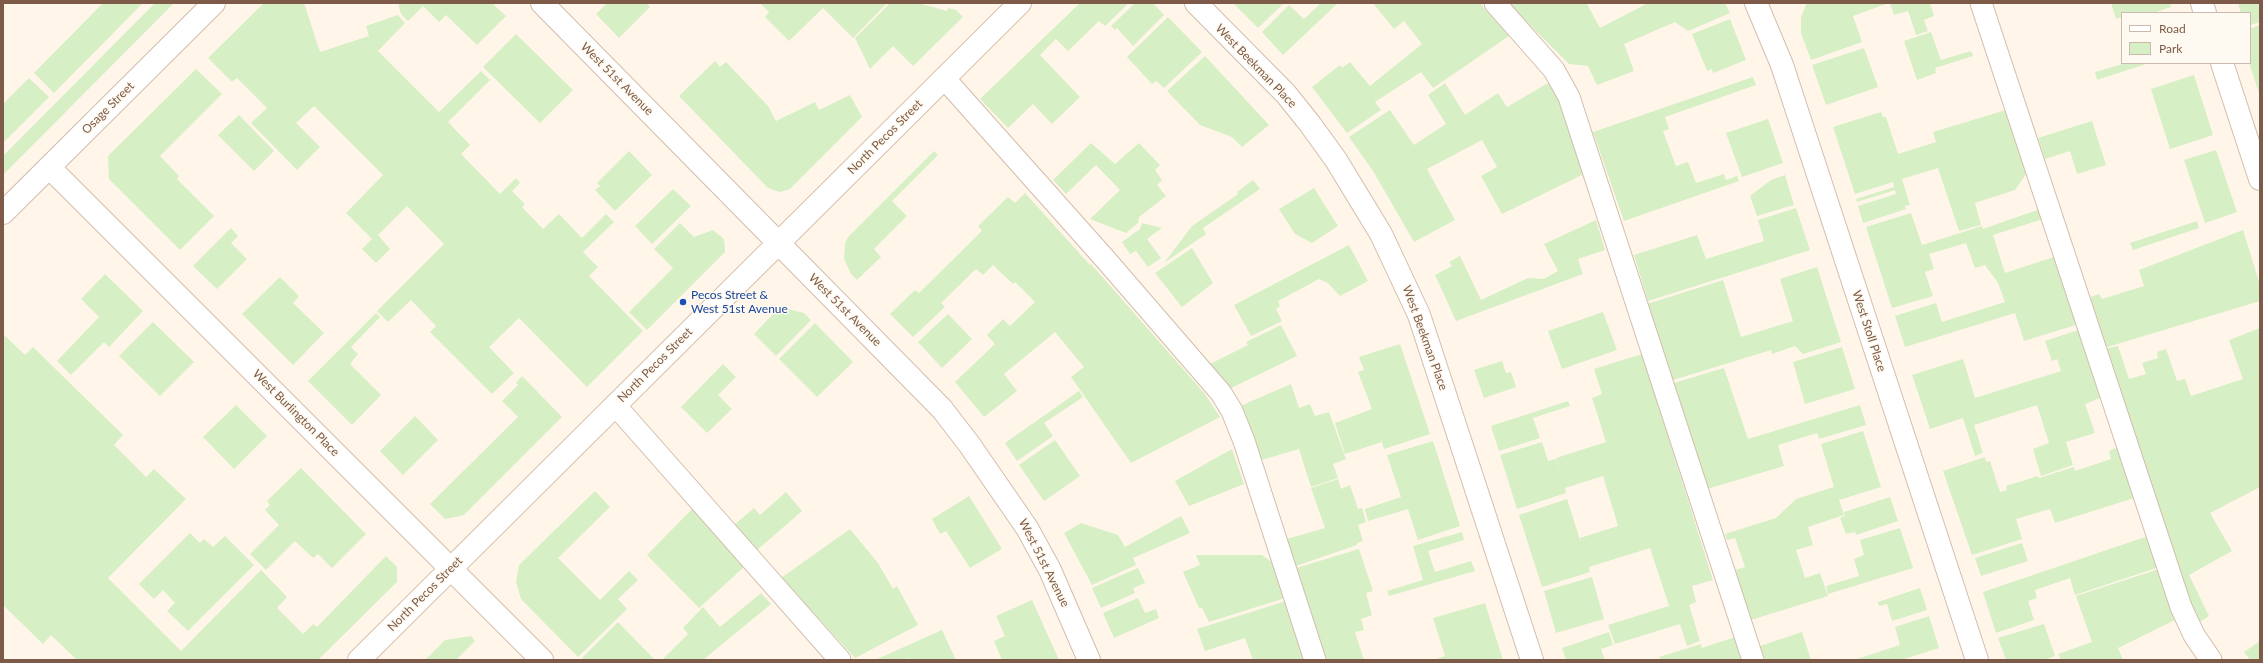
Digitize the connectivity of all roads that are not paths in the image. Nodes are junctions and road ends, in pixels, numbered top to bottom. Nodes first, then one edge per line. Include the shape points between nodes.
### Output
1 (214, 3) edge
2 (542, 3) edge
3 (1020, 3) edge
4 (1196, 3) edge
5 (1495, 3) edge
6 (1756, 3) edge
7 (1981, 3) edge
8 (2222, 64) edge
9 (944, 78) junction
10 (49, 167) junction
11 (2260, 179) edge
12 (3, 213) edge
13 (779, 243) junction
14 (615, 405) junction
15 (451, 568) junction
16 (359, 660) edge
17 (542, 660) edge
18 (840, 660) edge
19 (1089, 660) edge
20 (1315, 660) edge
21 (1532, 660) edge
22 (1753, 660) edge
23 (1977, 660) edge
24 (2211, 660) edge

1 - 10 street, Osage Street
2 - 13 street, West 51st Avenue
3 - 9 street, North Pecos Street
4 - 21 street, West Beekman Place via 1286,94 1340,166 1381,234 1419,315
5 - 22 lane via 1554,70 1569,97
6 - 23 street, West Stoll Place via 1782,64
7 - 24 lane via 2181,607 2194,635
8 - 11 street
9 - 13 street, North Pecos Street
9 - 20 lane via 1221,393 1232,411 1244,441
10 - 12 street, Osage Street
10 - 15 street, West Burlington Place
13 - 14 street, North Pecos Street
13 - 19 street, West 51st Avenue via 915,380 970,444 1027,528 1050,570
14 - 15 street, North Pecos Street
14 - 18 lane
15 - 16 street, North Pecos Street
15 - 17 street, West Burlington Place

